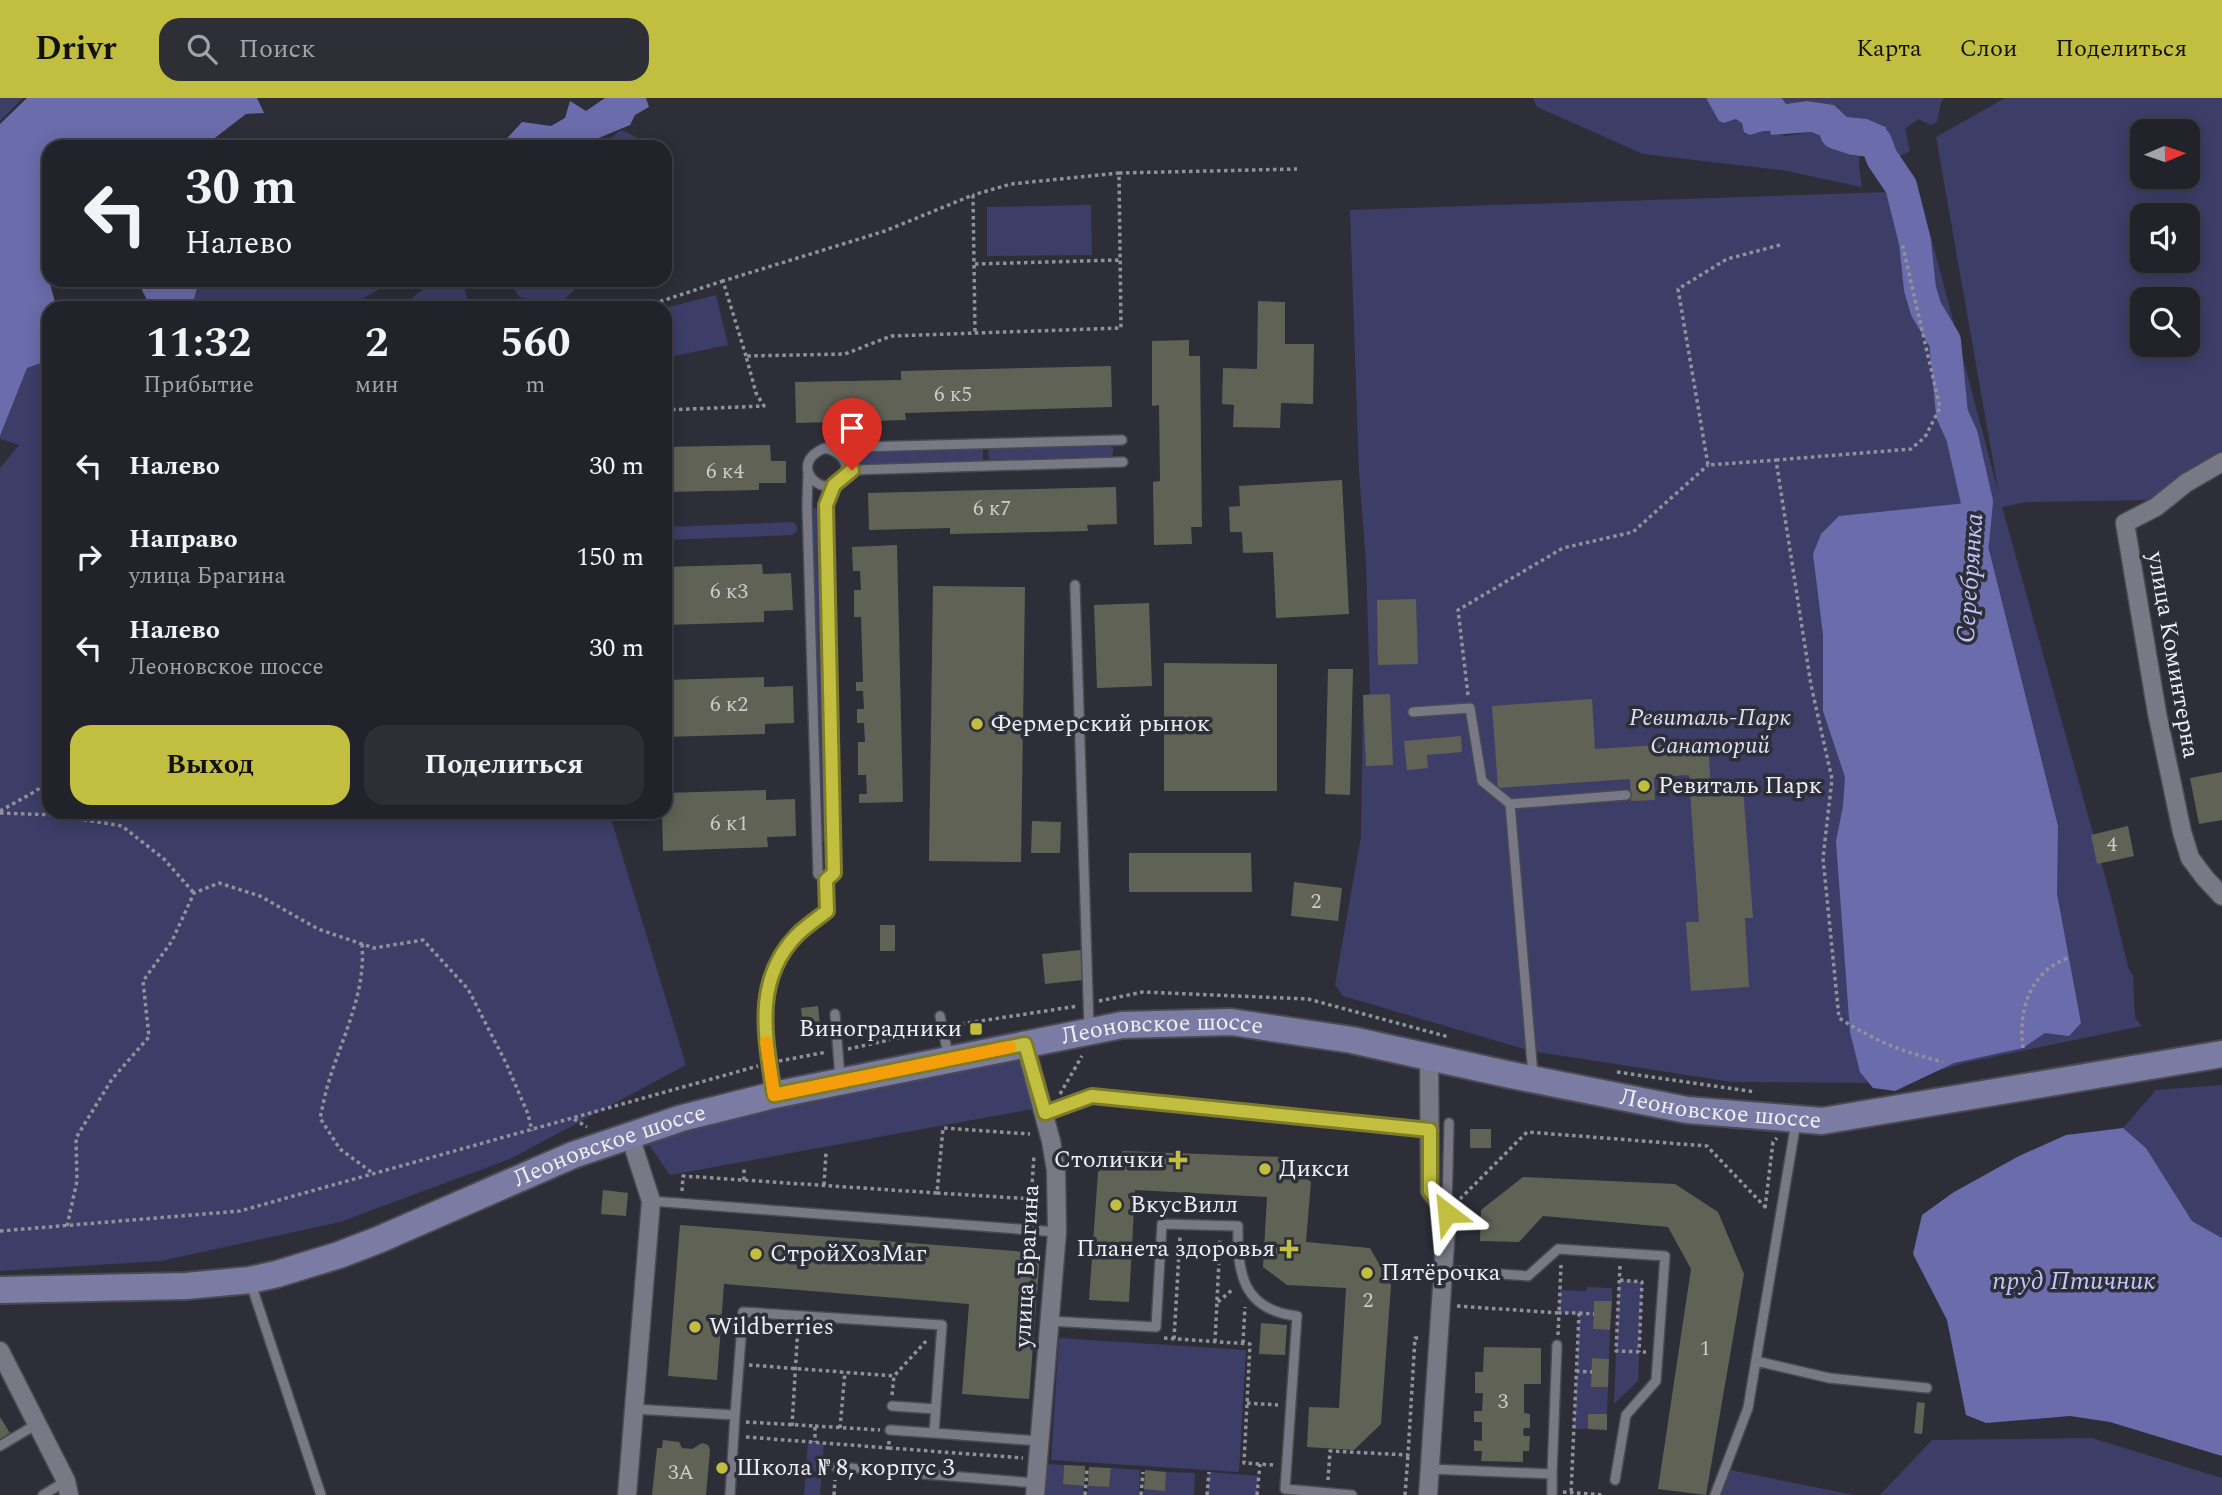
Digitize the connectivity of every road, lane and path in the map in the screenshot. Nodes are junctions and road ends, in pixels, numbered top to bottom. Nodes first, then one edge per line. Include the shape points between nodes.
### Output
1 (1297, 169) dead end
2 (1119, 173) junction
3 (973, 195) junction
4 (1902, 243) dead end
5 (1780, 245) dead end
6 (1120, 260) junction
7 (974, 264) junction
8 (723, 281) junction
9 (662, 301) edge
10 (975, 333) junction
11 (746, 356) junction
12 (672, 410) edge
13 (1122, 439) dead end
14 (825, 448) junction
15 (1776, 460) junction
16 (1123, 461) dead end
17 (2222, 462) edge
18 (1708, 465) junction
19 (808, 474) junction
20 (844, 476) junction
21 (834, 485) junction
22 (1075, 585) dead end
23 (1470, 708) junction
24 (1413, 712) dead end
25 (42, 786) edge
26 (1626, 795) dead end
27 (1510, 804) junction
28 (0, 812) edge
29 (42, 814) edge
30 (80, 819) edge
31 (826, 880) junction
32 (194, 893) junction
33 (2222, 896) edge
34 (362, 944) junction
35 (2070, 957) dead end
36 (835, 1014) dead end
37 (940, 1016) dead end
38 (1025, 1044) junction
39 (1086, 1044) junction
40 (2023, 1048) dead end
41 (2222, 1054) edge
42 (1429, 1057) junction
43 (949, 1059) junction
44 (1943, 1062) dead end
45 (1534, 1080) junction
46 (841, 1081) junction
47 (774, 1095) junction
48 (1047, 1112) junction
49 (1796, 1119) junction
50 (1449, 1123) dead end
51 (532, 1130) dead end
52 (1430, 1130) junction
53 (1036, 1135) dead end
54 (630, 1136) junction
55 (1035, 1148) dead end
56 (826, 1153) dead end
57 (744, 1167) dead end
58 (374, 1174) dead end
59 (744, 1180) junction
60 (824, 1185) junction
61 (937, 1193) junction
62 (1032, 1199) junction
63 (651, 1201) junction
64 (681, 1203) junction
65 (1765, 1208) junction
66 (1447, 1213) junction
67 (1779, 1222) junction
68 (1181, 1224) junction
69 (67, 1226) dead end
70 (1220, 1226) junction
71 (1030, 1230) junction
72 (1057, 1232) junction
73 (1561, 1249) junction
74 (1179, 1251) junction
75 (1219, 1252) junction
76 (1620, 1253) junction
77 (1219, 1262) junction
78 (1226, 1269) dead end
79 (1443, 1270) junction
80 (250, 1280) junction
81 (1619, 1280) junction
82 (0, 1290) edge
83 (1239, 1297) dead end
84 (1217, 1303) junction
85 (1245, 1304) dead end
86 (1441, 1305) junction
87 (1559, 1313) junction
88 (1579, 1314) junction
89 (1594, 1314) dead end
90 (799, 1315) junction
91 (1050, 1321) junction
92 (942, 1325) junction
93 (1160, 1338) dead end
94 (1174, 1339) junction
95 (1439, 1340) junction
96 (1215, 1342) junction
97 (1243, 1343) junction
98 (1557, 1345) joint
99 (0, 1352) edge
100 (1639, 1352) junction
101 (1658, 1353) junction
102 (1756, 1361) junction
103 (739, 1364) junction
104 (795, 1368) junction
105 (1576, 1371) junction
106 (845, 1372) junction
107 (1592, 1372) dead end
108 (894, 1376) junction
109 (1927, 1388) dead end
110 (1247, 1403) junction
111 (1291, 1405) junction
112 (892, 1406) joint
113 (634, 1409) junction
114 (935, 1409) junction
115 (734, 1418) junction
116 (37, 1423) junction
117 (792, 1426) junction
118 (816, 1426) junction
119 (840, 1428) junction
120 (890, 1430) junction
121 (934, 1433) junction
122 (733, 1436) junction
123 (1039, 1441) junction
124 (814, 1442) junction
125 (0, 1446) edge
126 (889, 1448) junction
127 (1408, 1455) junction
128 (1038, 1460) junction
129 (1260, 1464) junction
130 (1286, 1466) junction
131 (836, 1467) dead end
132 (1430, 1469) junction
133 (1087, 1470) dead end
134 (1143, 1472) dead end
135 (1209, 1472) dead end
136 (1552, 1474) junction
137 (1615, 1480) dead end
138 (68, 1488) edge
139 (1035, 1489) edge
140 (1328, 1493) junction
141 (1552, 1493) edge
142 (1569, 1493) edge
143 (43, 1495) edge
144 (321, 1495) edge
145 (627, 1495) edge
146 (730, 1495) edge
147 (1085, 1495) edge
148 (1141, 1495) edge
149 (1207, 1495) edge
150 (1258, 1495) edge
151 (1352, 1495) edge
152 (1405, 1495) edge
153 (1428, 1495) edge
154 (1603, 1495) edge
155 (1715, 1495) edge

1 - 2 path
2 - 3 path via 1011,184
2 - 6 path
3 - 7 path
3 - 8 path via 885,231
4 - 15 path via 1940,408 1926,437 1911,449
5 - 18 path via 1727,259 1678,289
6 - 7 path
6 - 10 path via 1121,328
7 - 10 path
8 - 9 path
8 - 11 path
10 - 11 path via 891,336 845,354
11 - 12 path via 755,393 764,406
13 - 14 lane
14 - 19 lane via 814,452
14 - 20 lane via 836,450 843,458
15 - 18 path
15 - 44 path via 1811,685 1832,779 1823,858 1839,1018 1872,1039
16 - 20 lane via 852,470
17 - 33 street, улица Коминтерна via 2125,523 2182,832 2190,858
18 - 23 path via 1633,532 1563,548 1458,610
19 - 21 lane via 823,486
19 - 31 lane via 818,874
20 - 21 lane
21 - 31 lane via 826,505 834,873
22 - 39 lane
23 - 24 lane
23 - 27 lane via 1482,781
25 - 28 path
26 - 27 lane
27 - 45 lane
28 - 29 path
30 - 32 path via 122,826 164,859
31 - 47 lane via 827,911 797,935 783,954 765,998
32 - 34 path via 219,883 260,896 318,929
32 - 69 path via 172,941 143,981 149,1037 112,1079 76,1138 77,1181
34 - 51 path via 374,948 424,940 468,989 506,1063
34 - 58 path via 364,968 320,1118 340,1149
35 - 40 path via 2043,971 2030,988 2023,1010
36 - 46 lane
37 - 43 lane
38 - 39 main road, Леоновское шоссе
38 - 43 main road, Леоновское шоссе
38 - 48 street, улица Брагина
39 - 42 main road, Леоновское шоссе via 1122,1026 1231,1022
39 - 48 path
41 - 49 main road, Леоновское шоссе via 1822,1121
42 - 45 main road, Леоновское шоссе
42 - 52 street
43 - 46 main road, Леоновское шоссе
45 - 49 main road, Леоновское шоссе via 1687,1110
46 - 47 main road, Леоновское шоссе
47 - 54 main road, Леоновское шоссе
48 - 52 lane via 1092,1096
48 - 72 street, улица Брагина via 1056,1170
49 - 65 path via 1773,1142
49 - 67 lane
50 - 66 lane
52 - 66 street via 1430,1191
53 - 61 path via 943,1128
54 - 63 street
54 - 80 main road, Леоновское шоссе via 573,1155 339,1255
55 - 62 path
56 - 60 path
57 - 59 path
59 - 60 path
59 - 64 path via 683,1176
60 - 61 path
61 - 62 path
62 - 71 path
63 - 64 lane
63 - 113 street
64 - 71 lane
65 - 66 path via 1707,1146 1527,1132
65 - 67 path
66 - 79 street
67 - 102 lane
68 - 70 lane
68 - 74 path
68 - 91 lane via 1162,1224 1156,1327
70 - 75 path
70 - 111 lane via 1238,1226 1240,1272 1253,1295 1278,1312 1297,1317
71 - 72 lane
72 - 91 street, улица Брагина
73 - 76 lane
73 - 79 lane via 1528,1276
73 - 87 path
74 - 75 path
74 - 94 path
75 - 77 path
76 - 81 path
76 - 101 lane via 1665,1256
77 - 78 path
77 - 84 path
79 - 86 street
80 - 82 main road, Леоновское шоссе
80 - 144 lane
81 - 100 path via 1616,1350
81 - 100 path via 1642,1282
83 - 84 path via 1232,1290
84 - 96 path
85 - 97 path
86 - 87 path
86 - 95 street
87 - 88 path
87 - 98 path
88 - 89 path
88 - 105 path
90 - 92 lane
90 - 103 lane via 743,1312
90 - 104 path
91 - 123 street, улица Брагина
92 - 108 path
92 - 114 lane
93 - 94 path
94 - 96 path
95 - 127 path via 1415,1338
95 - 132 street
96 - 97 path
97 - 110 path via 1250,1344
98 - 136 lane
99 - 116 street
100 - 101 path
101 - 137 lane via 1657,1381 1626,1415
102 - 109 lane via 1829,1378
102 - 155 lane via 1748,1408
103 - 104 path
103 - 115 lane
104 - 106 path
104 - 117 path
105 - 107 path
105 - 142 path
106 - 108 path
106 - 119 path
108 - 112 path
110 - 111 path
110 - 129 path via 1244,1463
111 - 130 lane
112 - 114 lane
113 - 115 lane
113 - 145 street
114 - 121 lane
115 - 117 path
115 - 122 lane
116 - 125 lane
116 - 138 street
117 - 118 path
118 - 119 path
118 - 124 path
119 - 120 path
120 - 121 lane
120 - 126 path
121 - 123 lane
122 - 124 path
122 - 146 lane
123 - 128 street, улица Брагина
124 - 126 path
126 - 128 path
127 - 140 path via 1330,1451
127 - 152 path
128 - 139 street, улица Брагина
129 - 130 path
129 - 150 path
130 - 140 lane via 1285,1489
131 - 139 lane
132 - 136 lane
132 - 153 street
133 - 147 path
134 - 148 path
135 - 149 path
136 - 141 lane
138 - 143 lane
140 - 151 lane
141 - 142 path
142 - 154 path

